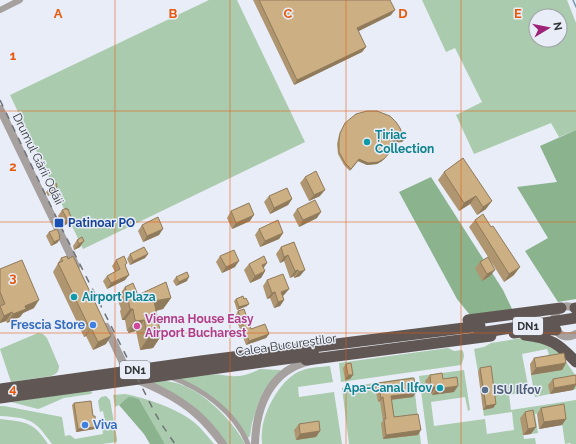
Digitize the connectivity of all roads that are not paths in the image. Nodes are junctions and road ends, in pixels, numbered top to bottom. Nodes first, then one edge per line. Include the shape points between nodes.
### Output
1 (20, 0) edge
2 (0, 10) edge
3 (0, 109) edge
4 (80, 274) edge
5 (561, 308) junction
6 (576, 311) edge
7 (484, 318) junction
8 (102, 321) edge
9 (557, 331) junction
10 (507, 334) junction
11 (576, 334) edge
12 (487, 337) junction
13 (271, 356) junction
14 (334, 356) junction
15 (576, 361) edge
16 (129, 375) junction
17 (164, 375) junction
18 (0, 389) edge
19 (0, 398) edge
20 (222, 444) edge
21 (248, 444) edge
22 (254, 444) edge

1 - 2 street
3 - 4 street, Drumul Gării Odăii
5 - 6 street, DN1 via 567,306
5 - 7 highway, DN1
5 - 9 street, DN1 via 553,319
6 - 13 highway, Calea Bucureștilor / DN1 via 363,345
7 - 12 highway via 491,323 492,328
7 - 13 highway, DN1 via 347,336 282,348
8 - 16 street
9 - 10 highway, DN1 via 542,329
9 - 11 street, DN1 via 567,336
9 - 15 street
10 - 12 highway, DN1
10 - 15 highway via 534,336 550,341
12 - 14 highway, DN1
13 - 14 highway, DN1 via 284,362
13 - 16 highway, Calea Bucureștilor / DN1
13 - 17 highway, Calea Bucureștilor / DN1
14 - 22 street via 307,362 283,373 266,395 256,426
16 - 17 highway, Calea Bucureștilor / DN1
16 - 18 highway, Calea Bucureștilor / DN1
16 - 19 highway, Calea Bucureștilor / DN1
16 - 20 street via 186,406 208,425
17 - 21 street via 192,386 216,402 237,424

